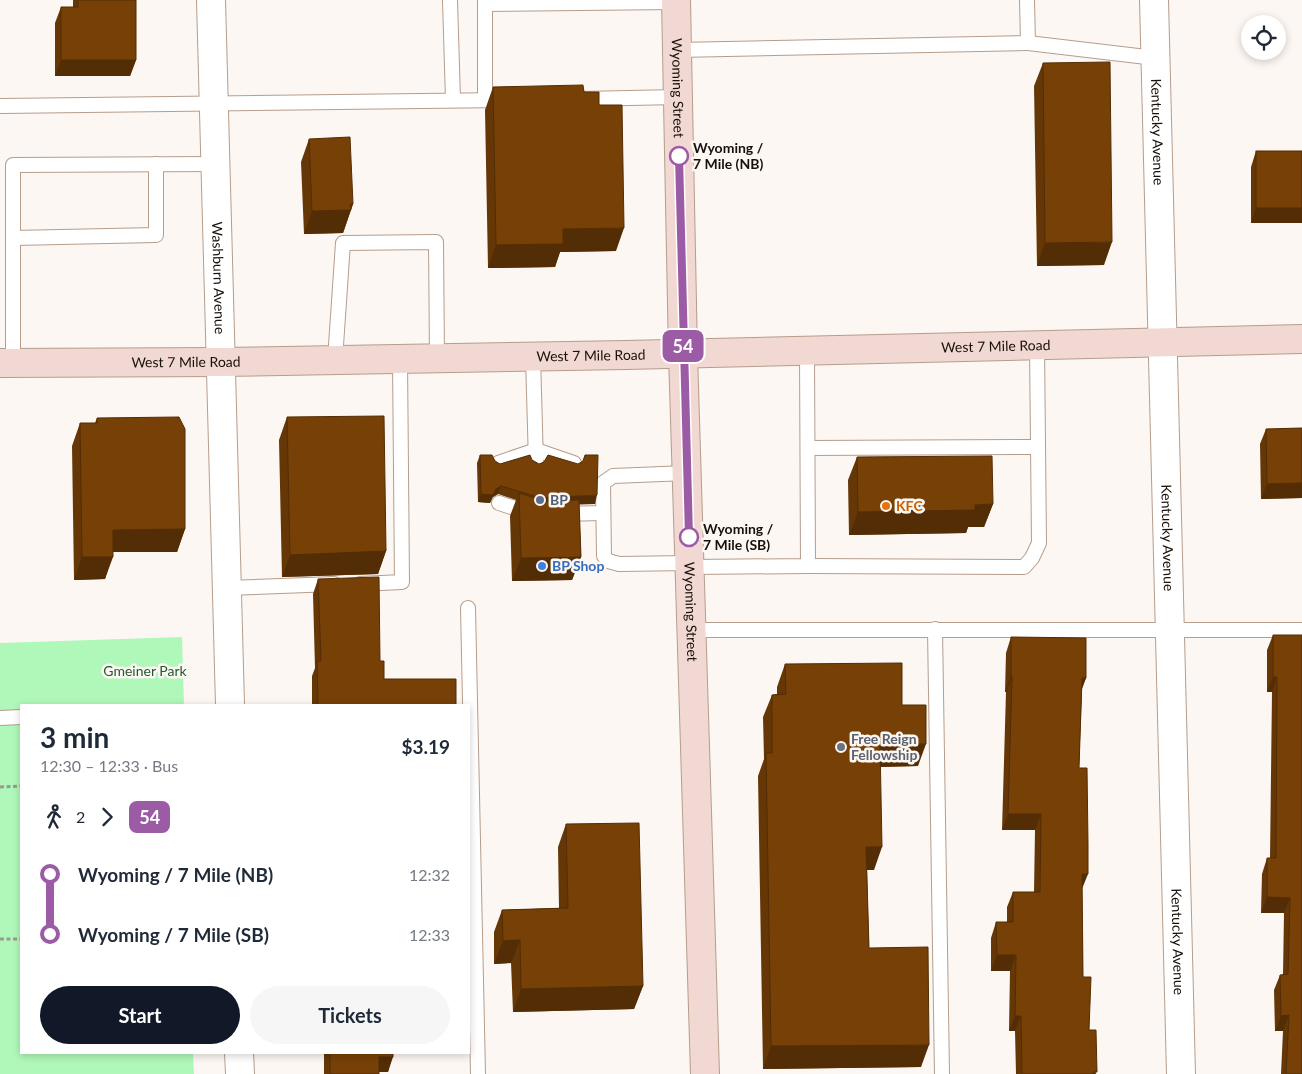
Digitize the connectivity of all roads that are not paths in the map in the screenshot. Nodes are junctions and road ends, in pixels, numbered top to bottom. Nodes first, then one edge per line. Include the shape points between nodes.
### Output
1 (211, 0) edge
2 (450, 0) edge
3 (1027, 0) edge
4 (1154, 0) edge
5 (676, 1) edge
6 (485, 2) edge
7 (1028, 43) junction
8 (677, 50) junction
9 (1155, 58) junction
10 (678, 97) junction
11 (570, 99) edge
12 (453, 100) junction
13 (485, 100) junction
14 (522, 100) edge
15 (214, 103) junction
16 (0, 106) edge
17 (156, 164) junction
18 (216, 164) junction
19 (13, 238) junction
20 (1302, 339) edge
21 (1162, 342) junction
22 (1037, 345) junction
23 (807, 351) junction
24 (684, 354) junction
25 (533, 357) junction
26 (437, 358) junction
27 (400, 359) junction
28 (335, 360) junction
29 (222, 362) junction
30 (7, 363) edge
31 (1037, 447) junction
32 (808, 448) junction
33 (536, 456) junction
34 (498, 463) edge
35 (574, 463) edge
36 (687, 473) junction
37 (499, 503) dead end
38 (574, 504) edge
39 (537, 509) junction
40 (603, 513) junction
41 (690, 565) junction
42 (808, 566) junction
43 (227, 588) junction
44 (468, 608) dead end
45 (935, 629) junction
46 (692, 630) junction
47 (1170, 630) junction
48 (1302, 630) edge
49 (230, 704) edge
50 (20, 717) edge
51 (0, 718) edge
52 (239, 1054) edge
53 (240, 1074) edge
54 (478, 1074) edge
55 (705, 1074) edge
56 (942, 1074) edge
57 (1181, 1074) edge

1 - 15 street, Washburn Avenue
2 - 12 lane
3 - 7 lane
4 - 9 street, Kentucky Avenue
5 - 6 lane
5 - 8 main road, Wyoming Street
6 - 13 lane
7 - 8 lane
7 - 9 lane
8 - 10 main road, Wyoming Street
9 - 21 street, Kentucky Avenue
10 - 11 lane
10 - 24 main road, Wyoming Street
12 - 13 lane
12 - 15 lane
13 - 14 lane
15 - 16 lane
15 - 18 street, Washburn Avenue
17 - 18 lane
17 - 19 lane via 156,235
17 - 19 lane via 13,165
18 - 29 street, Washburn Avenue
19 - 30 lane
20 - 21 main road, West 7 Mile Road
21 - 22 main road, West 7 Mile Road
21 - 47 street, Kentucky Avenue
22 - 23 main road, West 7 Mile Road
22 - 31 lane
23 - 24 main road, West 7 Mile Road
23 - 32 lane
24 - 25 main road, West 7 Mile Road
24 - 36 main road, Wyoming Street
25 - 26 main road, West 7 Mile Road
25 - 33 lane
26 - 27 main road, West 7 Mile Road
26 - 28 lane via 436,242 343,243
27 - 28 main road, West 7 Mile Road
27 - 43 lane via 402,582
28 - 29 main road, West 7 Mile Road
29 - 30 main road, West 7 Mile Road
29 - 43 street, Washburn Avenue
31 - 32 lane
31 - 42 lane via 1039,543 1024,567
32 - 42 lane
33 - 34 lane
33 - 35 lane
36 - 40 lane via 608,478 603,483
36 - 41 main road, Wyoming Street
37 - 39 lane
38 - 39 lane
39 - 40 lane
40 - 41 lane via 604,556 608,561 618,564
41 - 42 lane
41 - 46 main road, Wyoming Street
43 - 49 street, Washburn Avenue
44 - 54 lane
45 - 46 lane
45 - 47 lane
45 - 56 lane
46 - 55 main road, Wyoming Street
47 - 48 lane
47 - 57 street, Kentucky Avenue
50 - 51 lane
52 - 53 street

